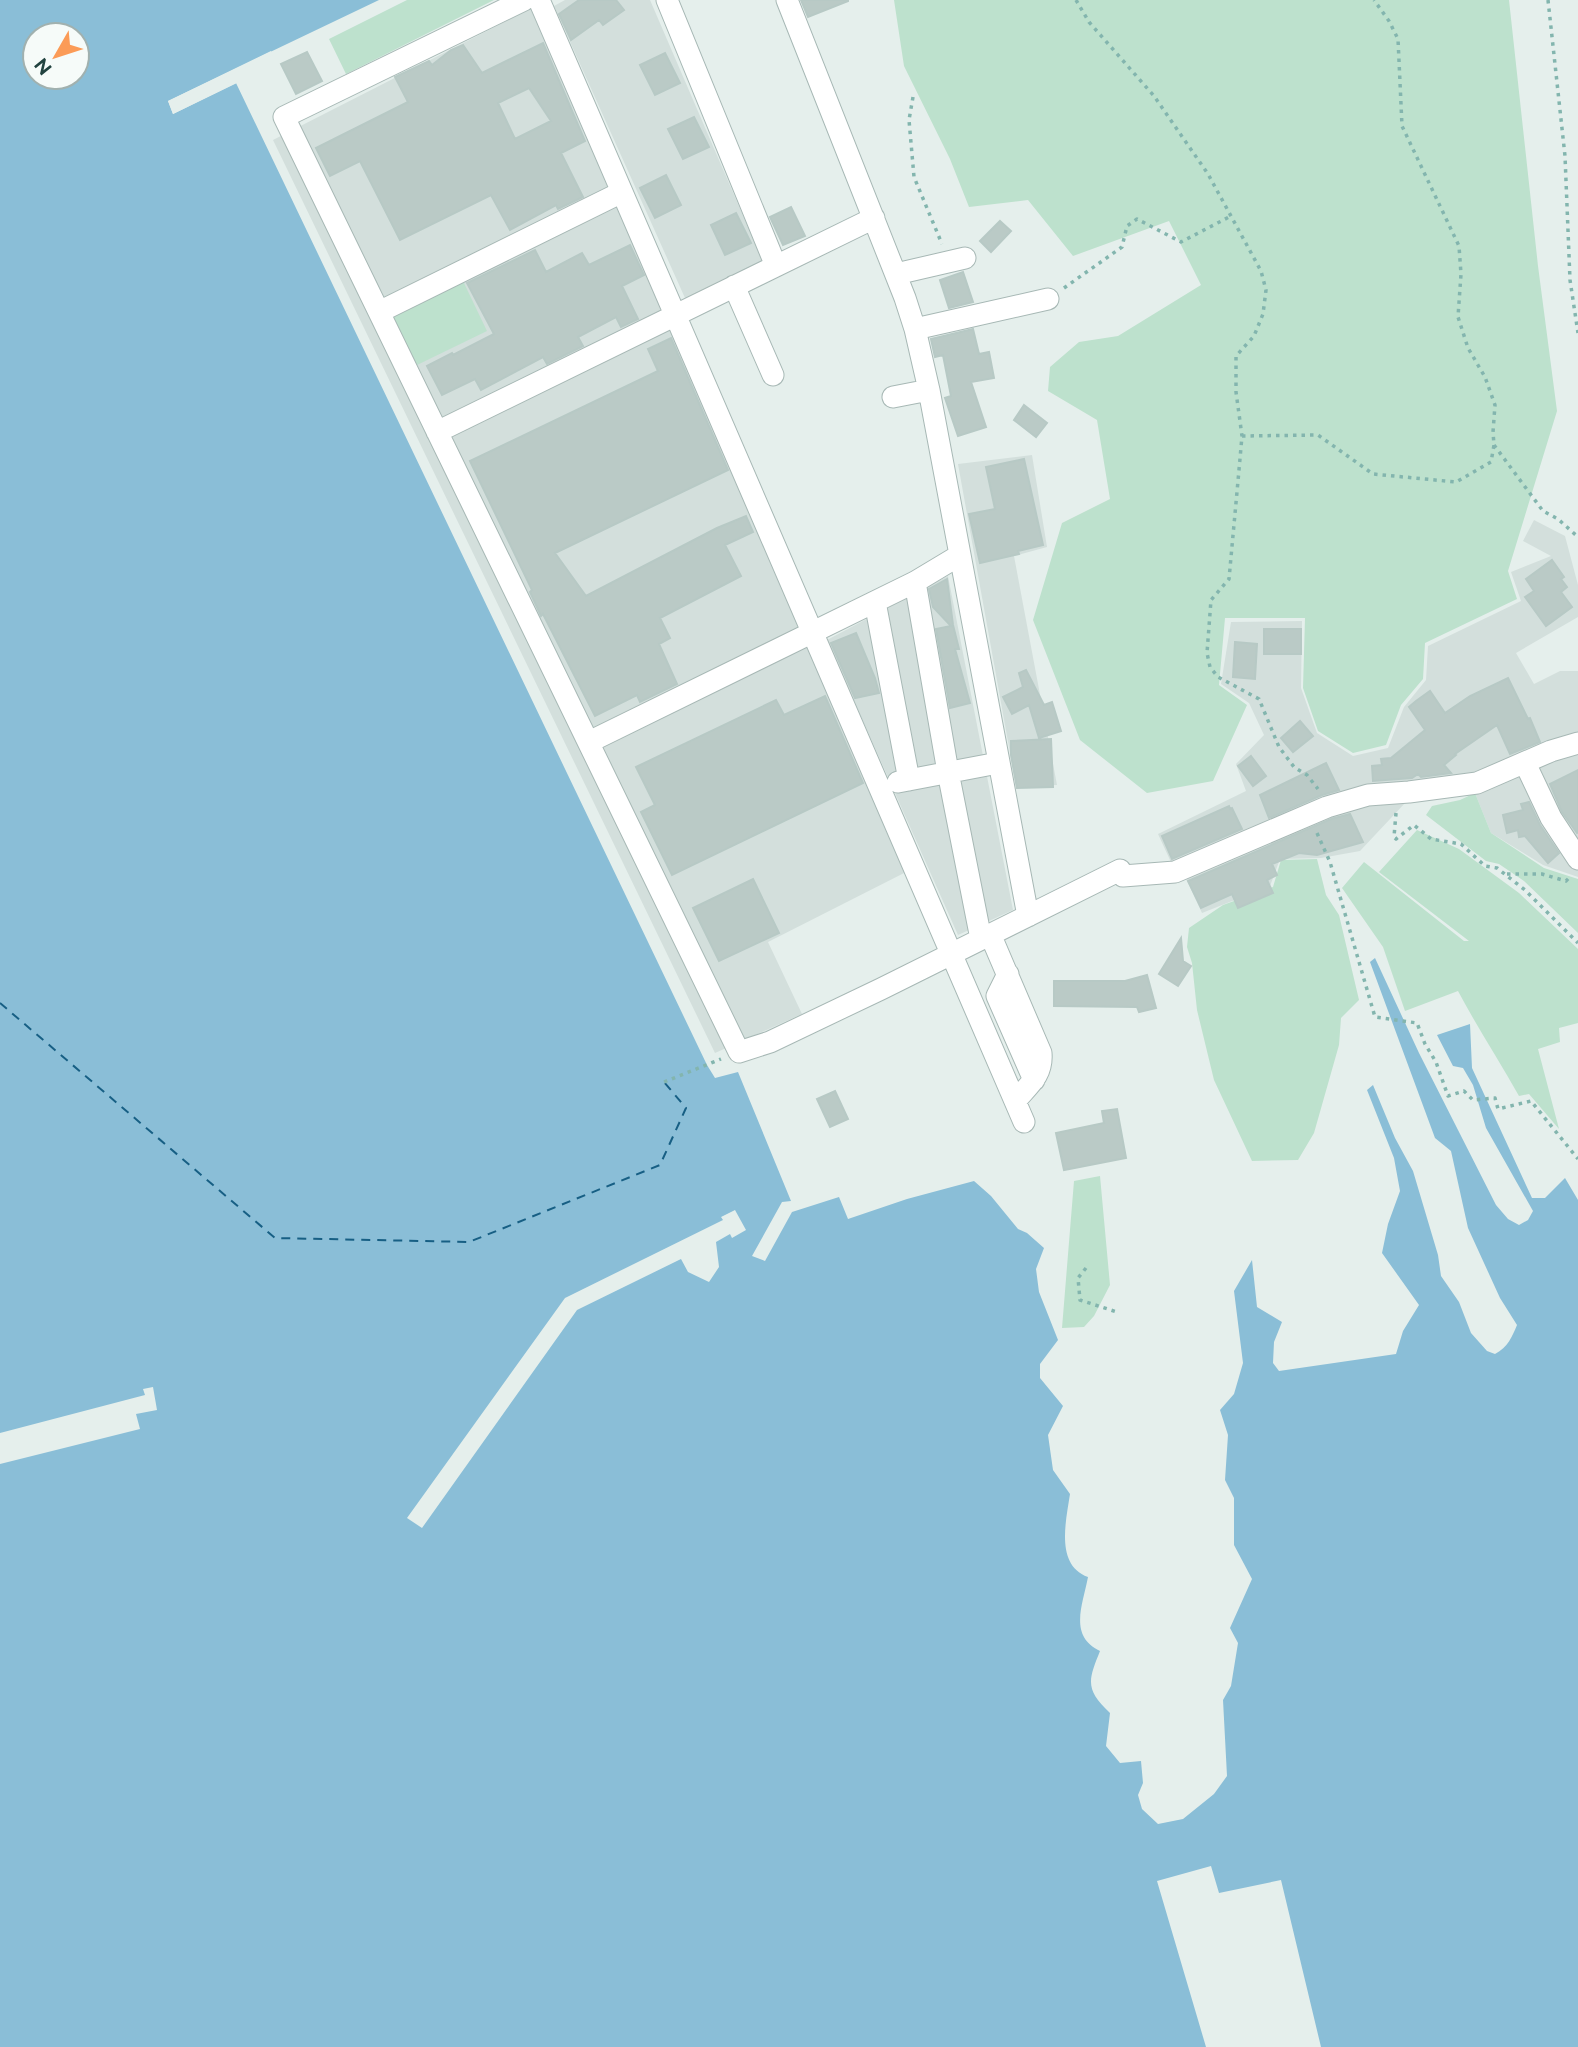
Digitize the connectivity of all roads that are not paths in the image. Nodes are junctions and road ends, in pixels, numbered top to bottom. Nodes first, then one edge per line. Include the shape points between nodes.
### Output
1 (524, 0) edge
2 (539, 0) edge
3 (667, 0) edge
4 (787, 0) edge
5 (622, 192) junction
6 (874, 218) junction
7 (965, 258) road end
8 (776, 266) junction
9 (895, 274) junction
10 (734, 286) junction
11 (1048, 299) road end
12 (379, 312) junction
13 (675, 314) junction
14 (915, 329) junction
15 (773, 375) dead end
16 (929, 390) junction
17 (893, 397) dead end
18 (437, 432) junction
19 (960, 555) junction
20 (915, 582) junction
21 (875, 602) junction
22 (813, 633) junction
23 (589, 742) junction
24 (1578, 743) edge
25 (998, 762) junction
26 (1525, 763) junction
27 (948, 772) junction
28 (909, 780) junction
29 (878, 785) junction
30 (1578, 859) edge
31 (1027, 916) junction
32 (985, 936) junction
33 (951, 953) junction
34 (1015, 1101) junction
35 (1024, 1122) dead end

1 - 12 street via 284,117
2 - 5 street
3 - 8 street
4 - 6 street
5 - 12 street
5 - 13 street
6 - 8 street
6 - 9 street
7 - 9 street
8 - 10 street
9 - 14 street
10 - 13 street
10 - 15 street
11 - 14 street
12 - 18 street
13 - 18 street
13 - 22 street
14 - 16 street
16 - 17 street
16 - 19 street
18 - 23 street
19 - 20 street
19 - 25 street
20 - 21 street
20 - 27 street
21 - 22 street
21 - 28 street
22 - 23 street
22 - 29 street
23 - 33 street via 739,1052 770,1042
24 - 26 street
25 - 27 street
25 - 31 street
26 - 30 street via 1551,818
26 - 31 street via 1477,783 1368,795 1318,810 1175,872 1123,877 1119,870
27 - 28 street
27 - 32 street
28 - 29 street
29 - 33 street
31 - 32 street
32 - 33 street
32 - 34 street via 1008,974 1041,1053 1040,1071
33 - 34 street
34 - 35 street

